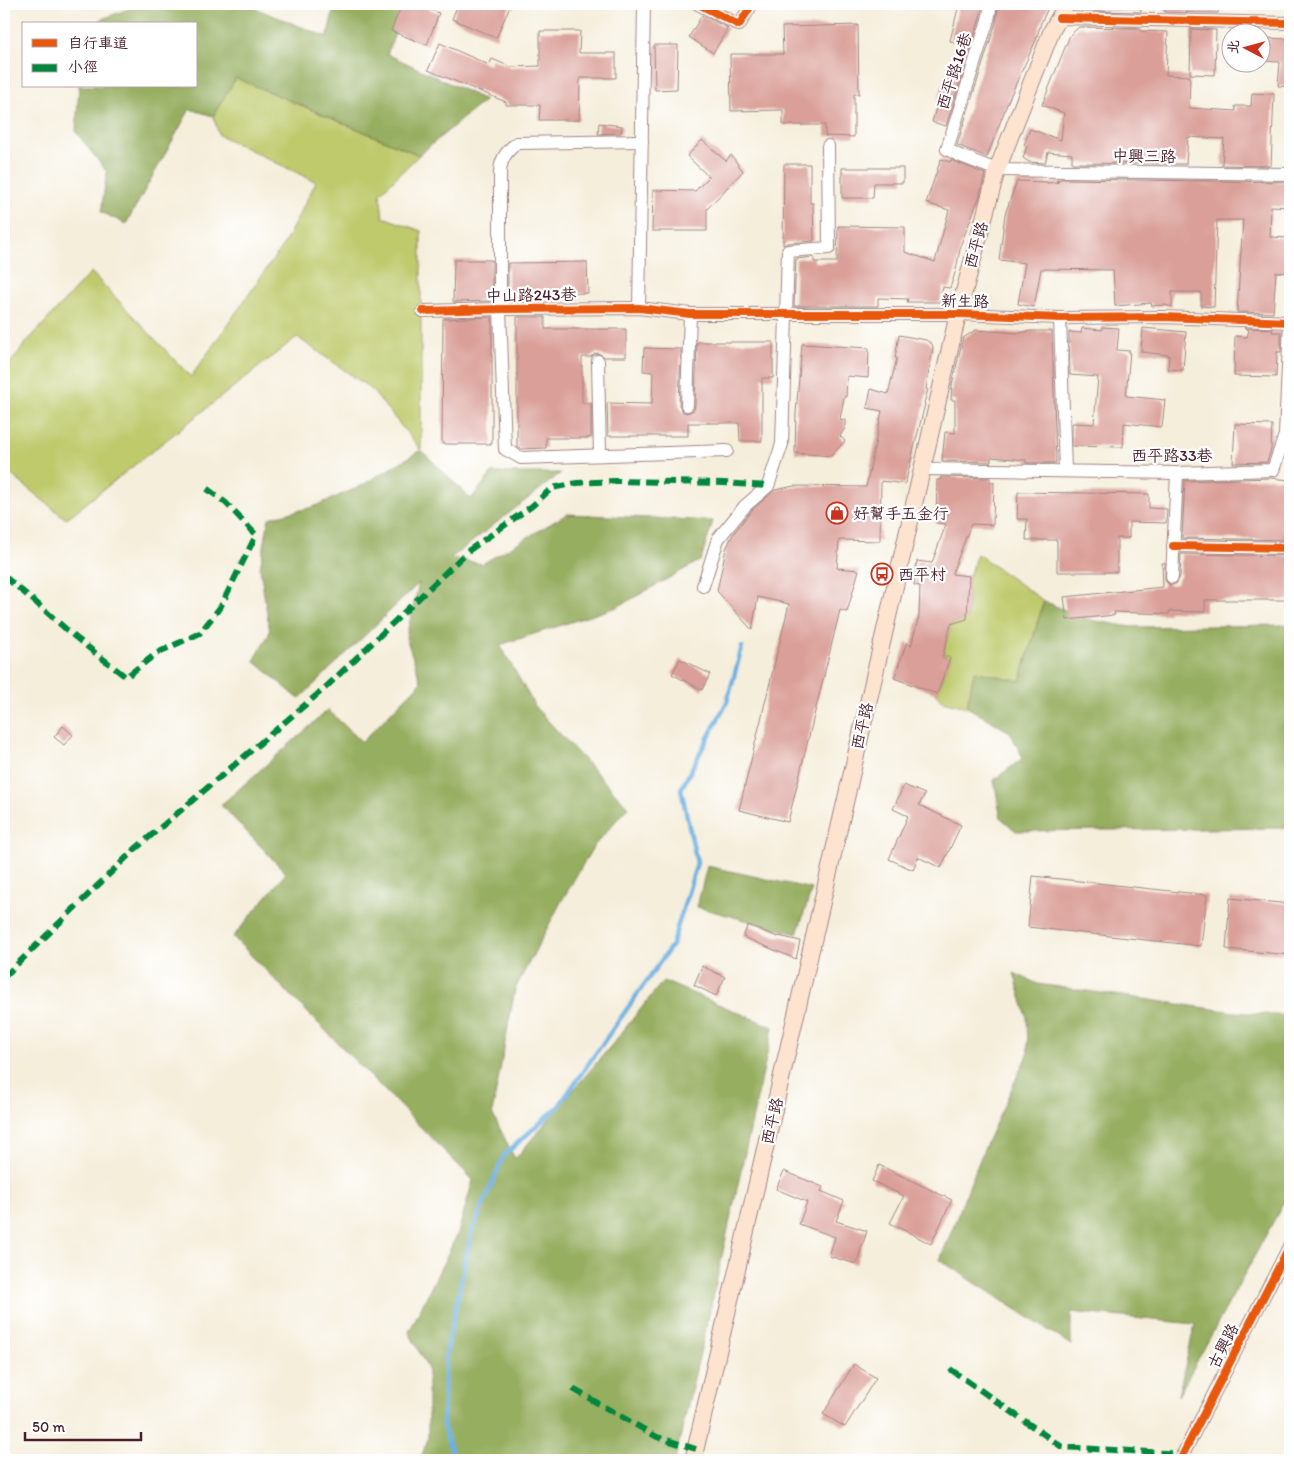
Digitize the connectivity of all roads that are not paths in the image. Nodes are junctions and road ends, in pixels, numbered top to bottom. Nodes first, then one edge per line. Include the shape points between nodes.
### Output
1 (644, 4) edge
2 (698, 4) edge
3 (752, 4) edge
4 (992, 4) edge
5 (1063, 11) edge
6 (1290, 23) edge
7 (642, 141) junction
8 (828, 146) dead end
9 (997, 170) junction
10 (1290, 174) edge
11 (639, 308) junction
12 (500, 309) junction
13 (423, 311) dead end
14 (690, 314) junction
15 (786, 314) junction
16 (958, 314) junction
17 (1060, 318) junction
18 (1290, 322) edge
19 (598, 361) dead end
20 (687, 405) dead end
21 (727, 451) dead end
22 (600, 455) junction
23 (922, 469) junction
24 (1065, 471) junction
25 (1177, 473) junction
26 (1172, 546) junction
27 (1290, 548) edge
28 (1172, 577) dead end
29 (703, 586) dead end
30 (1290, 1245) edge
31 (693, 1460) edge
32 (1180, 1460) edge

1 - 7 street
2 - 3 street via 738,24
4 - 9 street, 西平路16巷 via 947,149
5 - 6 street
5 - 9 main road, 西平路 via 1052,30
7 - 11 street
7 - 12 street, 中山路243巷 via 517,143 506,153 500,173
8 - 15 street via 829,248 788,251
9 - 10 street, 中興三路
9 - 16 main road, 西平路
11 - 12 street, 中山路243巷
11 - 14 street, 新生路
12 - 13 street, 中山路243巷
12 - 22 street, 中山路243巷 via 505,449 521,458
14 - 15 street, 新生路
14 - 20 street
15 - 16 street, 新生路
15 - 29 street via 782,444 768,486 745,506 718,539
16 - 17 street, 新生路
16 - 23 main road, 西平路
17 - 18 street, 新生路 via 1163,316
17 - 24 street
18 - 25 street, 西平路33巷 via 1285,435 1273,470
19 - 22 street
21 - 22 street, 中山路243巷
23 - 24 street, 西平路33巷
23 - 31 main road, 西平路
24 - 25 street, 西平路33巷
25 - 26 street
26 - 27 street
26 - 28 street
30 - 32 street, 古興路

